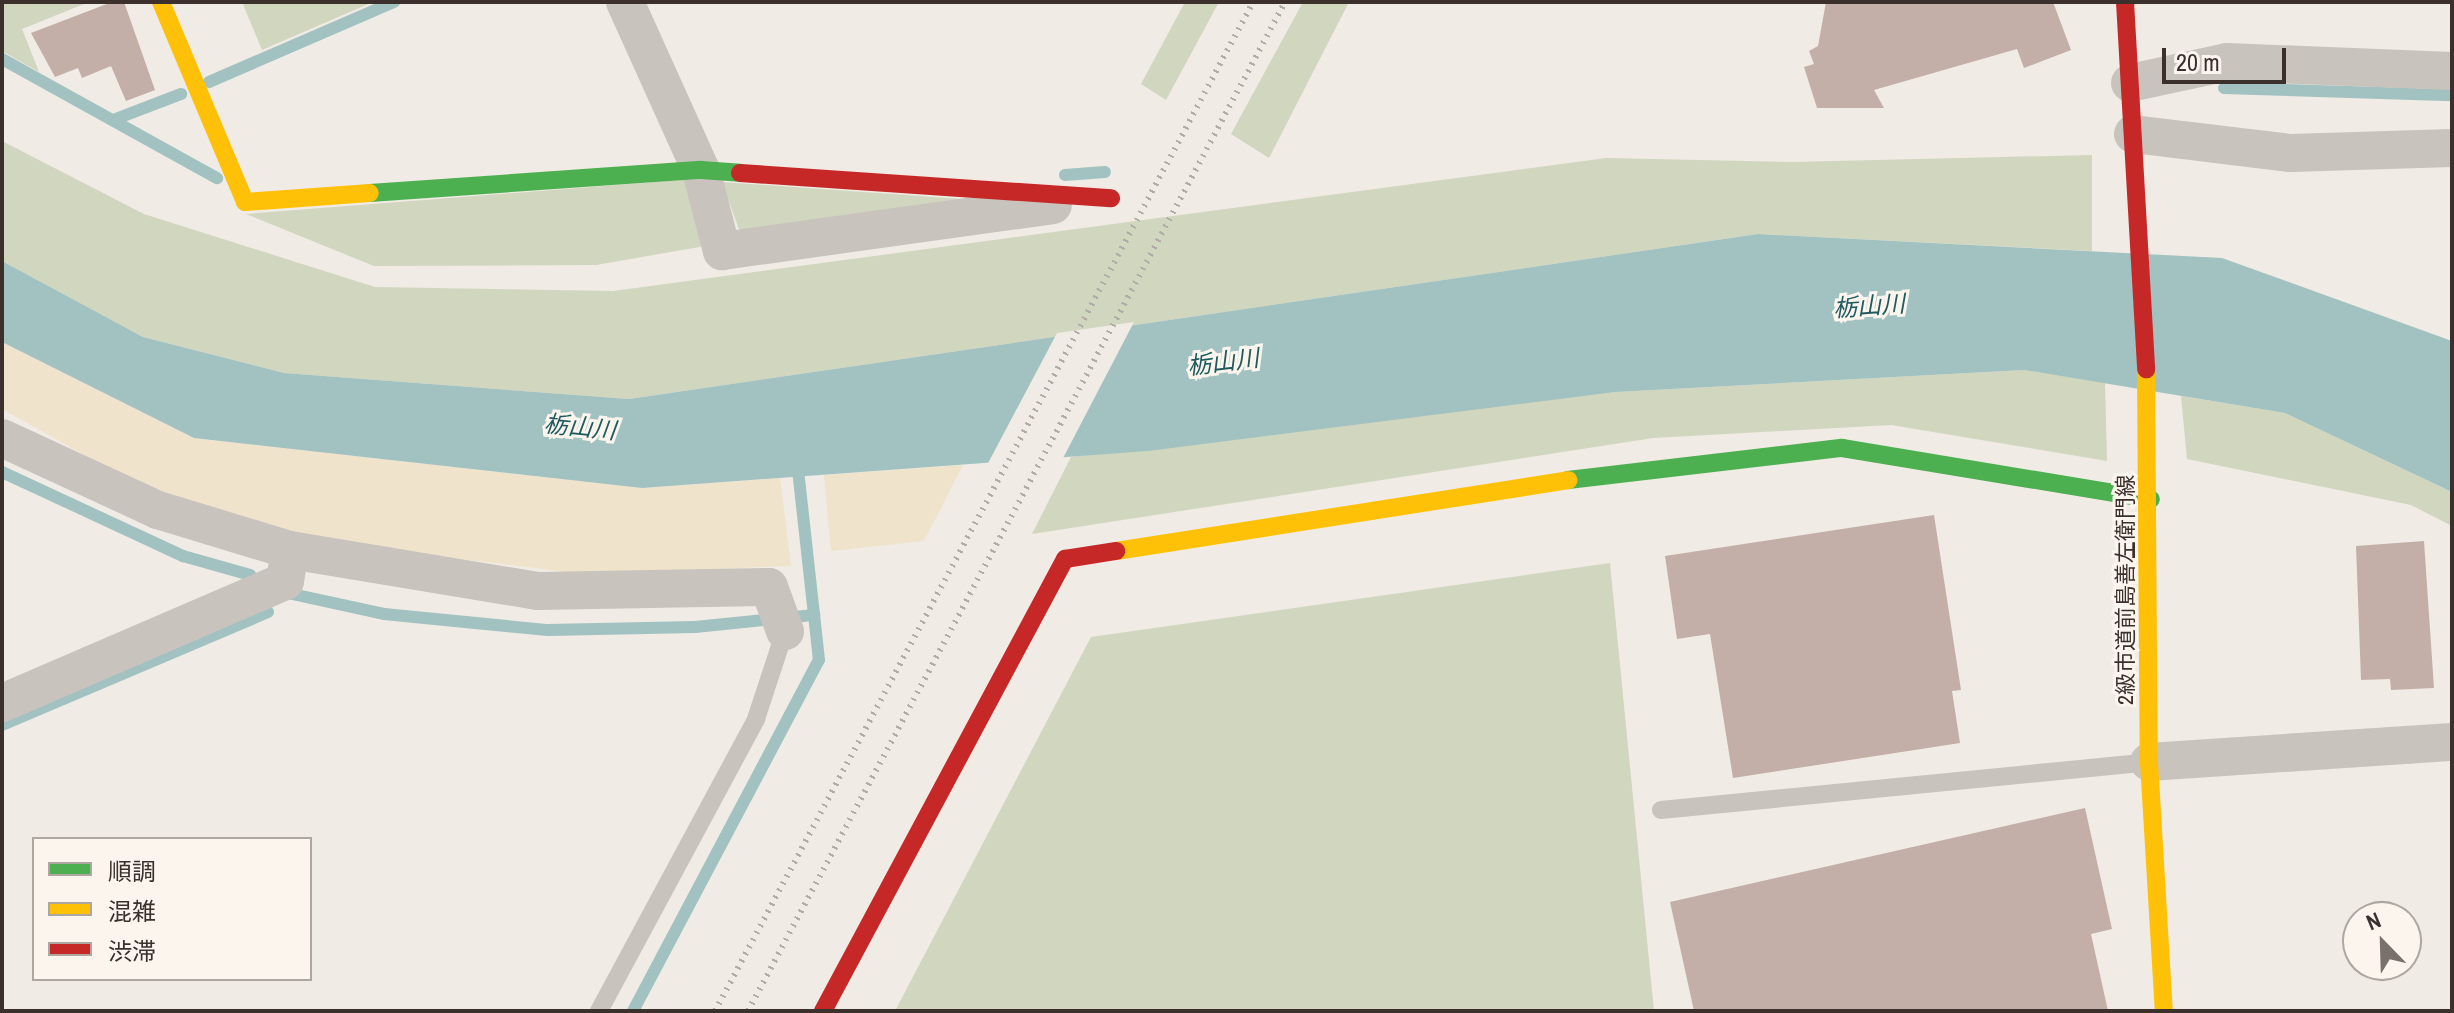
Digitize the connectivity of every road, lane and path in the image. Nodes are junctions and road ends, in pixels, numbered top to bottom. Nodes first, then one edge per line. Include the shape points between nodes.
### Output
1 (161, 2) edge
2 (625, 2) edge
3 (2125, 2) edge
4 (2452, 71) edge
5 (2130, 83) junction
6 (2452, 148) edge
7 (2135, 152) junction
8 (701, 170) junction
9 (1111, 198) joint
10 (2, 438) edge
11 (2151, 499) junction
12 (287, 565) junction
13 (781, 615) joint
14 (2, 703) edge
15 (2452, 742) edge
16 (2149, 762) junction
17 (1661, 810) dead end
18 (599, 1011) edge
19 (823, 1011) edge
20 (2164, 1011) edge

1 - 8 street via 245,202
2 - 8 street
3 - 5 street, 2級市道前島善左衛門線
4 - 5 street via 2227,62
5 - 7 street, 2級市道前島善左衛門線
6 - 7 street
7 - 11 street, 2級市道前島善左衛門線
8 - 9 street
8 - 9 street via 722,251
10 - 12 street
11 - 16 street, 2級市道前島善左衛門線
11 - 19 street via 1842,448 1621,472 1065,559
12 - 13 street via 538,591 769,587
12 - 14 street via 247,597
13 - 18 lane via 756,719
15 - 16 street
16 - 17 lane
16 - 20 street, 2級市道前島善左衛門線

